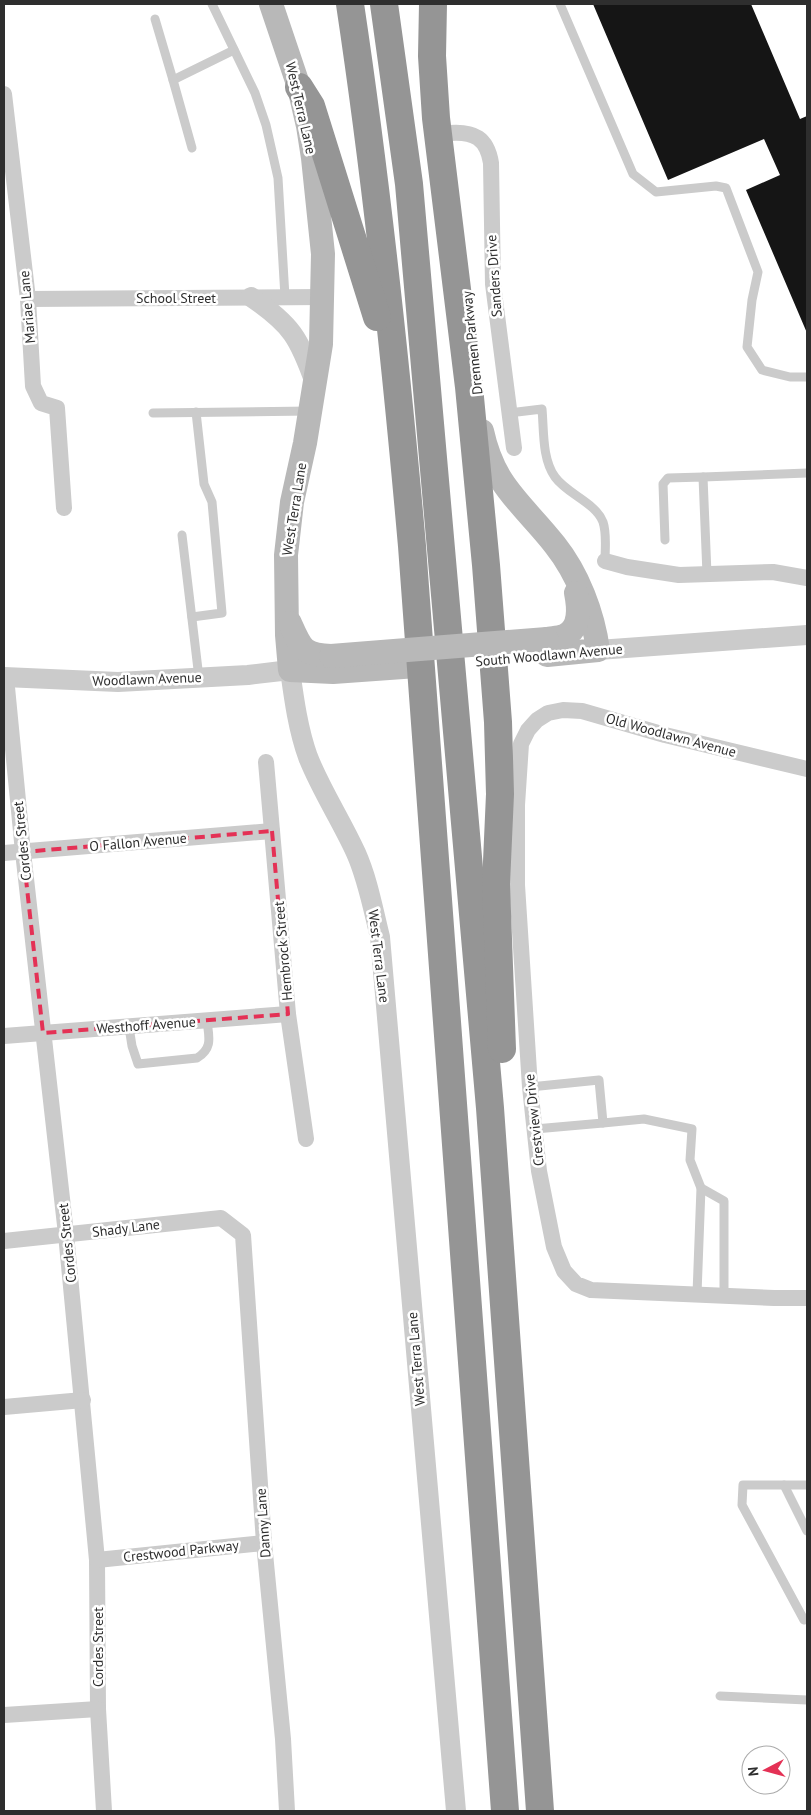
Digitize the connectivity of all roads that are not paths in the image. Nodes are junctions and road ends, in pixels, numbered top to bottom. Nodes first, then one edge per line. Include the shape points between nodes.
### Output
1 (212, 4) edge
2 (271, 4) edge
3 (350, 4) edge
4 (384, 4) edge
5 (433, 4) edge
6 (442, 4) edge
7 (560, 4) edge
8 (155, 19) dead end
9 (234, 50) junction
10 (173, 80) junction
11 (299, 87) junction
12 (4, 94) edge
13 (449, 133) junction
14 (192, 148) dead end
15 (252, 297) junction
16 (285, 297) junction
17 (323, 297) junction
18 (28, 299) junction
19 (807, 377) edge
20 (398, 385) junction
21 (316, 386) junction
22 (310, 411) junction
23 (196, 412) junction
24 (152, 413) dead end
25 (509, 413) junction
26 (514, 448) dead end
27 (807, 472) edge
28 (703, 477) junction
29 (64, 508) dead end
30 (182, 535) dead end
31 (665, 540) dead end
32 (605, 561) joint
33 (570, 566) junction
34 (707, 574) junction
35 (807, 578) edge
36 (287, 614) junction
37 (192, 617) junction
38 (807, 635) edge
39 (547, 647) junction
40 (598, 650) junction
41 (332, 664) junction
42 (290, 670) junction
43 (5, 677) edge
44 (199, 678) junction
45 (537, 720) joint
46 (266, 762) dead end
47 (807, 769) edge
48 (272, 831) junction
49 (23, 852) junction
50 (4, 853) edge
51 (288, 1014) junction
52 (207, 1021) junction
53 (129, 1027) junction
54 (43, 1033) junction
55 (4, 1036) edge
56 (530, 1087) junction
57 (490, 1108) junction
58 (603, 1123) junction
59 (535, 1130) junction
60 (306, 1140) dead end
61 (701, 1188) junction
62 (66, 1234) junction
63 (243, 1235) joint
64 (4, 1241) edge
65 (697, 1294) junction
66 (724, 1296) junction
67 (807, 1298) edge
68 (83, 1400) junction
69 (4, 1407) edge
70 (784, 1485) junction
71 (807, 1485) edge
72 (807, 1531) edge
73 (264, 1543) junction
74 (98, 1560) junction
75 (807, 1618) edge
76 (720, 1696) dead end
77 (807, 1700) edge
78 (98, 1709) junction
79 (4, 1715) edge
80 (104, 1811) edge
81 (287, 1811) edge
82 (456, 1811) edge
83 (505, 1811) edge
84 (540, 1811) edge

1 - 9 lane
2 - 11 main road, West Terra Lane
3 - 20 highway
4 - 57 highway via 409,184
5 - 57 highway via 436,118 471,406 498,722 500,794 496,884 502,1060
6 - 13 main road, Drennen Parkway
7 - 19 lane via 633,174 656,192 716,186 726,188 758,272 747,347 762,370 790,377
8 - 10 lane
9 - 10 lane
9 - 16 lane via 255,93 278,178
10 - 14 lane
11 - 17 main road, West Terra Lane via 308,126 324,254
11 - 20 highway via 311,106
12 - 18 street, Mariae Lane
13 - 25 street, Sanders Drive via 476,137 489,149 492,284
13 - 33 main road, Drennen Parkway via 482,432 487,452 513,497
15 - 16 street, School Street
15 - 18 street, School Street
15 - 21 street via 282,320 296,336
16 - 17 street, School Street
17 - 21 main road, West Terra Lane via 322,344
18 - 29 street, Mariae Lane via 33,386 41,403 57,408
20 - 83 highway via 426,711
21 - 22 main road, West Terra Lane
22 - 23 lane
22 - 36 main road, West Terra Lane via 292,502 286,555
23 - 24 lane
23 - 37 lane via 204,484 212,502 222,613
25 - 26 street, Sanders Drive
25 - 32 lane via 542,409 550,468 568,490 596,511 602,521
27 - 28 lane
28 - 31 lane via 668,478 663,484
28 - 34 lane
30 - 37 lane
32 - 34 street via 679,575
33 - 39 main road via 578,618 573,630
33 - 40 main road, Drennen Parkway via 583,594
34 - 35 street via 774,572
36 - 41 main road via 302,648
36 - 42 main road, West Terra Lane
37 - 44 lane
38 - 40 street, South Woodlawn Avenue
39 - 40 main road, South Woodlawn Avenue
39 - 41 main road, South Woodlawn Avenue
41 - 42 main road, South Woodlawn Avenue
42 - 44 street, Woodlawn Avenue
42 - 82 street, West Terra Lane via 307,755 324,795 356,852 380,938
43 - 44 street, Woodlawn Avenue via 118,682
43 - 49 street, Cordes Street
45 - 47 street, Old Woodlawn Avenue via 562,710 582,711 664,735
45 - 56 street, Crestview Drive via 521,744 517,805 517,905
46 - 48 street, Hembrock Street
48 - 49 street, O Fallon Avenue
48 - 51 street, Hembrock Street
49 - 50 street, O Fallon Avenue
49 - 54 street, Cordes Street
51 - 52 street, Westhoff Avenue
51 - 60 street, Hembrock Street
52 - 53 street, Westhoff Avenue
52 - 53 lane via 209,1042 205,1053 197,1058 138,1064
53 - 54 street, Westhoff Avenue
54 - 55 street, Westhoff Avenue
54 - 62 street, Cordes Street
56 - 58 lane via 599,1080
56 - 59 street, Crestview Drive
57 - 84 highway
58 - 59 lane
58 - 61 lane via 644,1119 692,1129 690,1160
59 - 65 street, Crestview Drive via 539,1172 554,1247 564,1271 576,1284 591,1290
61 - 65 lane
61 - 66 lane via 724,1201
62 - 63 street, Shady Lane via 222,1218
62 - 64 street, Shady Lane
62 - 68 street, Cordes Street
63 - 73 street, Danny Lane
65 - 66 street, Crestview Drive
66 - 67 street, Crestview Drive
68 - 69 street
68 - 74 street, Cordes Street
70 - 71 lane
70 - 72 lane
70 - 75 lane via 743,1485 742,1504 804,1620
73 - 74 street, Crestwood Parkway
73 - 81 street, Danny Lane
74 - 78 street, Cordes Street
76 - 77 lane
78 - 79 street
78 - 80 street, Cordes Street

